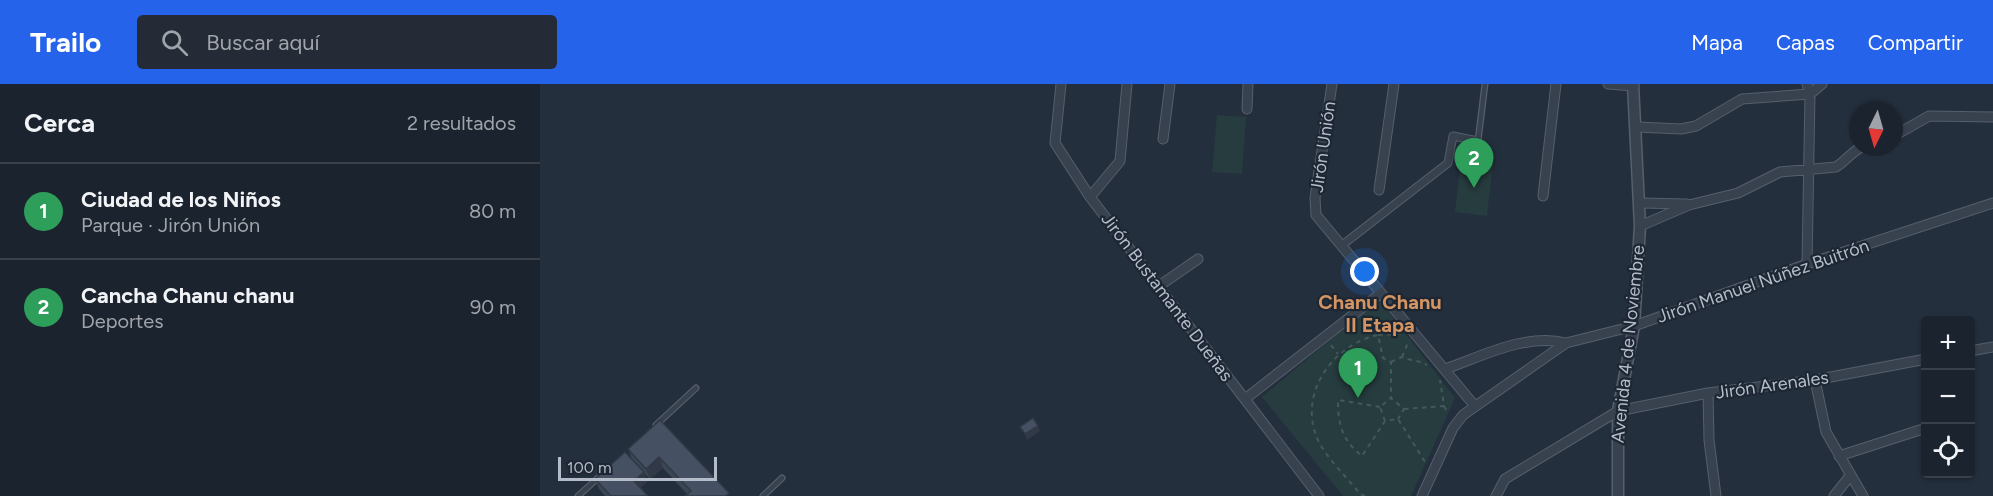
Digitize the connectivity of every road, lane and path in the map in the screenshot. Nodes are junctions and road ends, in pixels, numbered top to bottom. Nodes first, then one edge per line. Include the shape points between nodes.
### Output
1 (1061, 84) edge
2 (1127, 84) edge
3 (1170, 84) edge
4 (1248, 84) edge
5 (1332, 84) edge
6 (1394, 84) edge
7 (1485, 84) edge
8 (1556, 84) edge
9 (1608, 84) edge
10 (1822, 84) edge
11 (1634, 85) edge
12 (1808, 89) edge
13 (1246, 109) dead end
14 (1993, 117) edge
15 (1637, 127) junction
16 (1903, 131) edge
17 (1163, 139) dead end
18 (1478, 141) joint
19 (1849, 156) edge
20 (1807, 170) junction
21 (1379, 190) dead end
22 (1543, 196) dead end
23 (1090, 197) junction
24 (1641, 203) junction
25 (1993, 203) edge
26 (1689, 205) junction
27 (1640, 226) junction
28 (1341, 246) junction
29 (1198, 259) dead end
30 (1807, 264) junction
31 (1159, 286) junction
32 (1381, 293) junction
33 (1634, 326) junction
34 (1378, 335) junction
35 (1993, 341) edge
36 (1328, 342) dead end
37 (1566, 343) junction
38 (1993, 347) edge
39 (1975, 350) edge
40 (1338, 354) junction
41 (1402, 357) junction
42 (1921, 360) edge
43 (1391, 362) junction
44 (1431, 367) dead end
45 (1442, 372) junction
46 (1815, 380) junction
47 (696, 388) dead end
48 (1708, 393) junction
49 (1390, 398) junction
50 (1245, 399) junction
51 (1474, 405) junction
52 (1444, 406) junction
53 (1380, 407) junction
54 (1404, 409) junction
55 (1618, 411) junction
56 (1448, 413) dead end
57 (1398, 419) junction
58 (1385, 421) junction
59 (654, 427) edge
60 (1921, 430) edge
61 (1839, 456) junction
62 (603, 473) edge
63 (1433, 475) junction
64 (1850, 476) junction
65 (782, 478) dead end
66 (578, 496) edge
67 (763, 496) edge
68 (1320, 496) edge
69 (1365, 496) edge
70 (1422, 496) edge
71 (1496, 496) edge
72 (1618, 496) edge
73 (1716, 496) edge
74 (1834, 496) edge
75 (1863, 496) edge

1 - 23 street, Jirón Bustamante Dueñas via 1055,143
2 - 23 street via 1120,161
3 - 17 street
4 - 13 street
5 - 28 street, Jirón Unión via 1315,207 1316,215
6 - 21 street
7 - 18 lane
8 - 22 street
9 - 11 street
10 - 12 street
11 - 15 street, Avenida 4 de Noviembre
12 - 15 street via 1742,99 1696,126
12 - 20 street
14 - 16 street via 1929,116
15 - 24 street, Avenida 4 de Noviembre
18 - 28 street via 1453,136 1448,163
19 - 20 street via 1836,167
20 - 26 street via 1780,172 1738,193
20 - 30 street
23 - 31 street, Jirón Bustamante Dueñas
24 - 26 street
24 - 27 street, Avenida 4 de Noviembre
25 - 30 street, Jirón Manuel Núñez Buitrón
26 - 27 street
27 - 33 street, Avenida 4 de Noviembre
28 - 32 street, Jirón Unión
29 - 31 street
30 - 33 street, Jirón Manuel Núñez Buitrón
31 - 50 street, Jirón Bustamante Dueñas
32 - 45 street, Jirón Unión
32 - 50 street
33 - 37 street, Jirón Manuel Núñez Buitrón
33 - 55 street, Avenida 4 de Noviembre
34 - 40 path via 1362,339
34 - 41 path via 1410,335
34 - 43 path via 1383,358
35 - 38 street
36 - 40 path
37 - 45 street via 1530,340
37 - 51 street, Jirón Manuel Núñez Buitrón
38 - 39 street
40 - 69 path via 1318,382 1313,404 1314,427 1318,439
41 - 43 path
41 - 44 path via 1418,359
42 - 46 street, Jirón Arenales
43 - 49 path
45 - 51 street, Jirón Unión
45 - 52 path
46 - 48 street, Jirón Arenales
46 - 61 street via 1826,432
47 - 59 lane
48 - 55 street, Jirón Arenales
48 - 73 street
49 - 53 path
49 - 54 path
50 - 68 street, Jirón Bustamante Dueñas
51 - 63 street, Jirón Manuel Núñez Buitrón via 1453,428
52 - 54 path
52 - 56 path
53 - 58 path
53 - 58 path via 1338,400 1342,436 1362,456
54 - 57 path
55 - 71 street, Jirón Arenales via 1505,479
55 - 72 street, Avenida 4 de Noviembre
57 - 58 path
57 - 63 path
60 - 61 street
61 - 64 street
62 - 66 lane
63 - 70 street, Jirón Manuel Núñez Buitrón
64 - 74 street
64 - 75 street
65 - 67 lane

